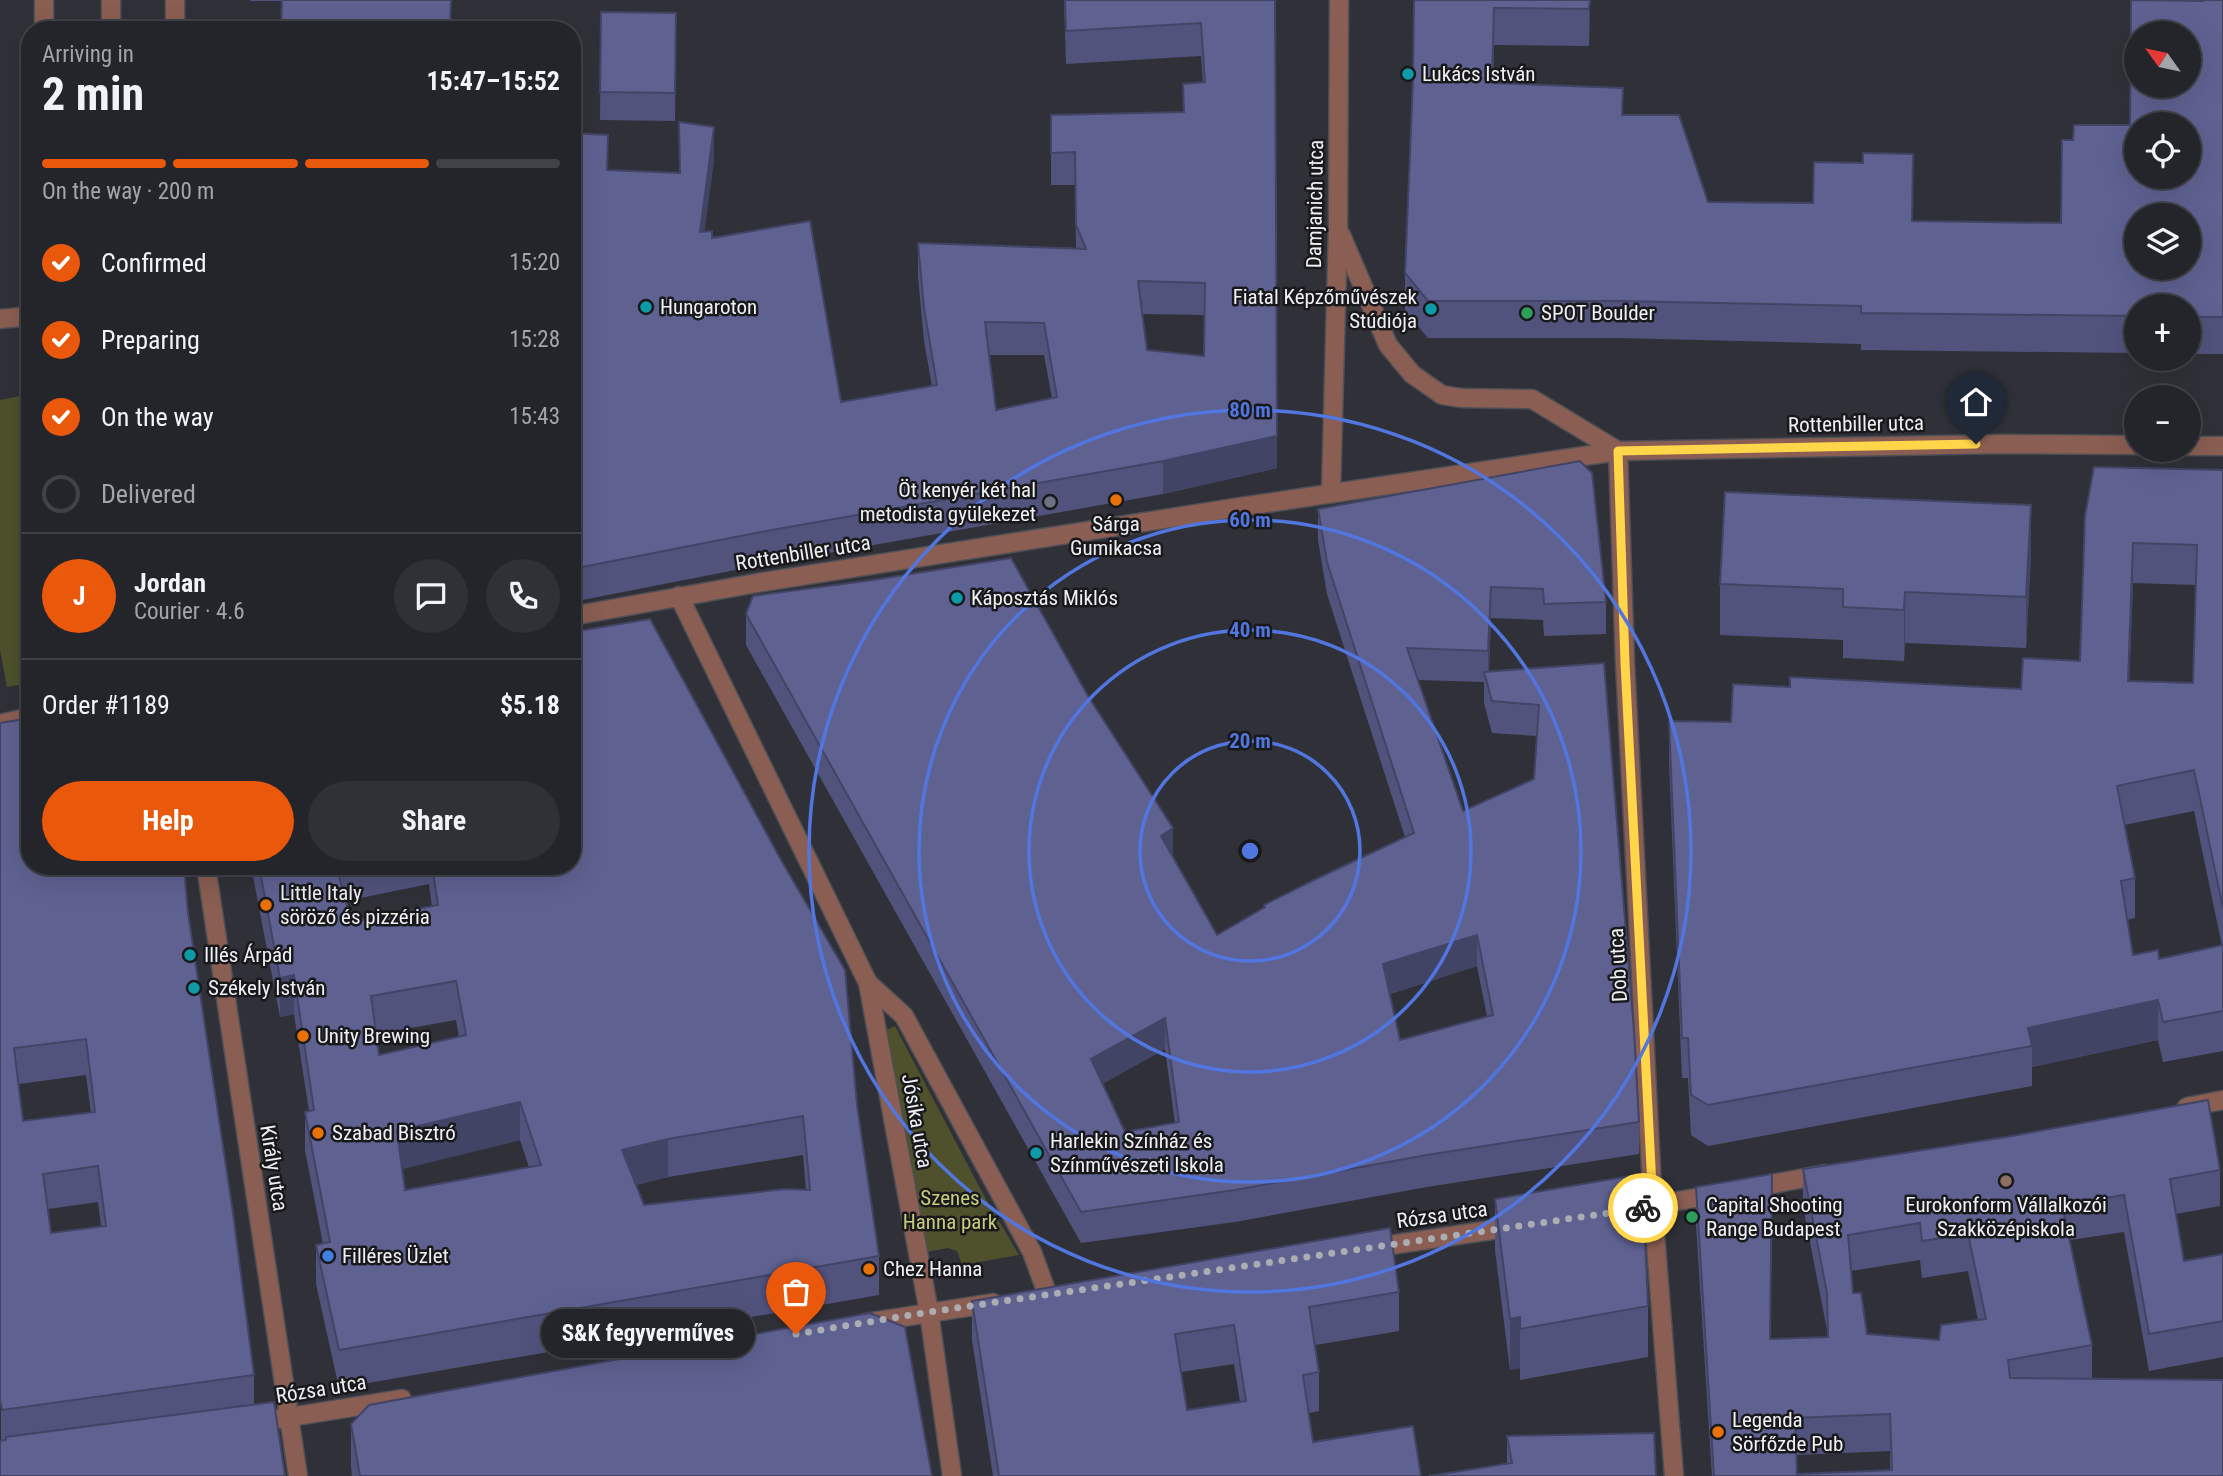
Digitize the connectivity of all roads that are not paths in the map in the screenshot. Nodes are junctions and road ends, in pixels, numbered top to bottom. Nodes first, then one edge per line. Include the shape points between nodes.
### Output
1 (44, 0) edge
2 (111, 0) edge
3 (174, 0) edge
4 (1339, 0) edge
5 (44, 21) edge
6 (111, 21) edge
7 (175, 21) edge
8 (1338, 227) junction
9 (21, 317) edge
10 (0, 319) edge
11 (2124, 445) edge
12 (2201, 446) edge
13 (2223, 446) edge
14 (1618, 451) junction
15 (1331, 493) junction
16 (679, 596) junction
17 (581, 614) edge
18 (21, 719) edge
19 (0, 724) edge
20 (207, 875) edge
21 (868, 983) junction
22 (2223, 1100) edge
23 (2169, 1111) edge
24 (1843, 1171) edge
25 (1653, 1206) junction
26 (1601, 1214) edge
27 (1532, 1224) edge
28 (1352, 1251) edge
29 (1048, 1296) edge
30 (1008, 1301) edge
31 (929, 1312) junction
32 (847, 1326) edge
33 (425, 1395) edge
34 (289, 1418) junction
35 (231, 1426) edge
36 (298, 1476) edge
37 (951, 1476) edge
38 (1674, 1476) edge

1 - 5 street
2 - 6 street
3 - 7 street
4 - 8 street, Damjanich utca
8 - 14 street via 1388,345 1412,374 1442,395 1532,398
8 - 15 street, Damjanich utca
9 - 10 street
11 - 14 street, Rottenbiller utca
12 - 13 street
14 - 15 street, Rottenbiller utca
14 - 25 street, Dob utca
15 - 16 street, Rottenbiller utca
16 - 17 street, Rottenbiller utca
16 - 21 street, Jósika utca
18 - 19 street
20 - 34 street, Király utca
21 - 29 street, Jósika utca via 904,1016 1032,1252
21 - 31 street, Jósika utca
22 - 23 street
24 - 25 street
25 - 26 street
25 - 38 street, Dob utca
27 - 28 street, Rózsa utca
30 - 31 street
31 - 32 street
31 - 37 street, Jósika utca
33 - 34 street, Rózsa utca
34 - 35 street, Rózsa utca
34 - 36 street, Király utca

